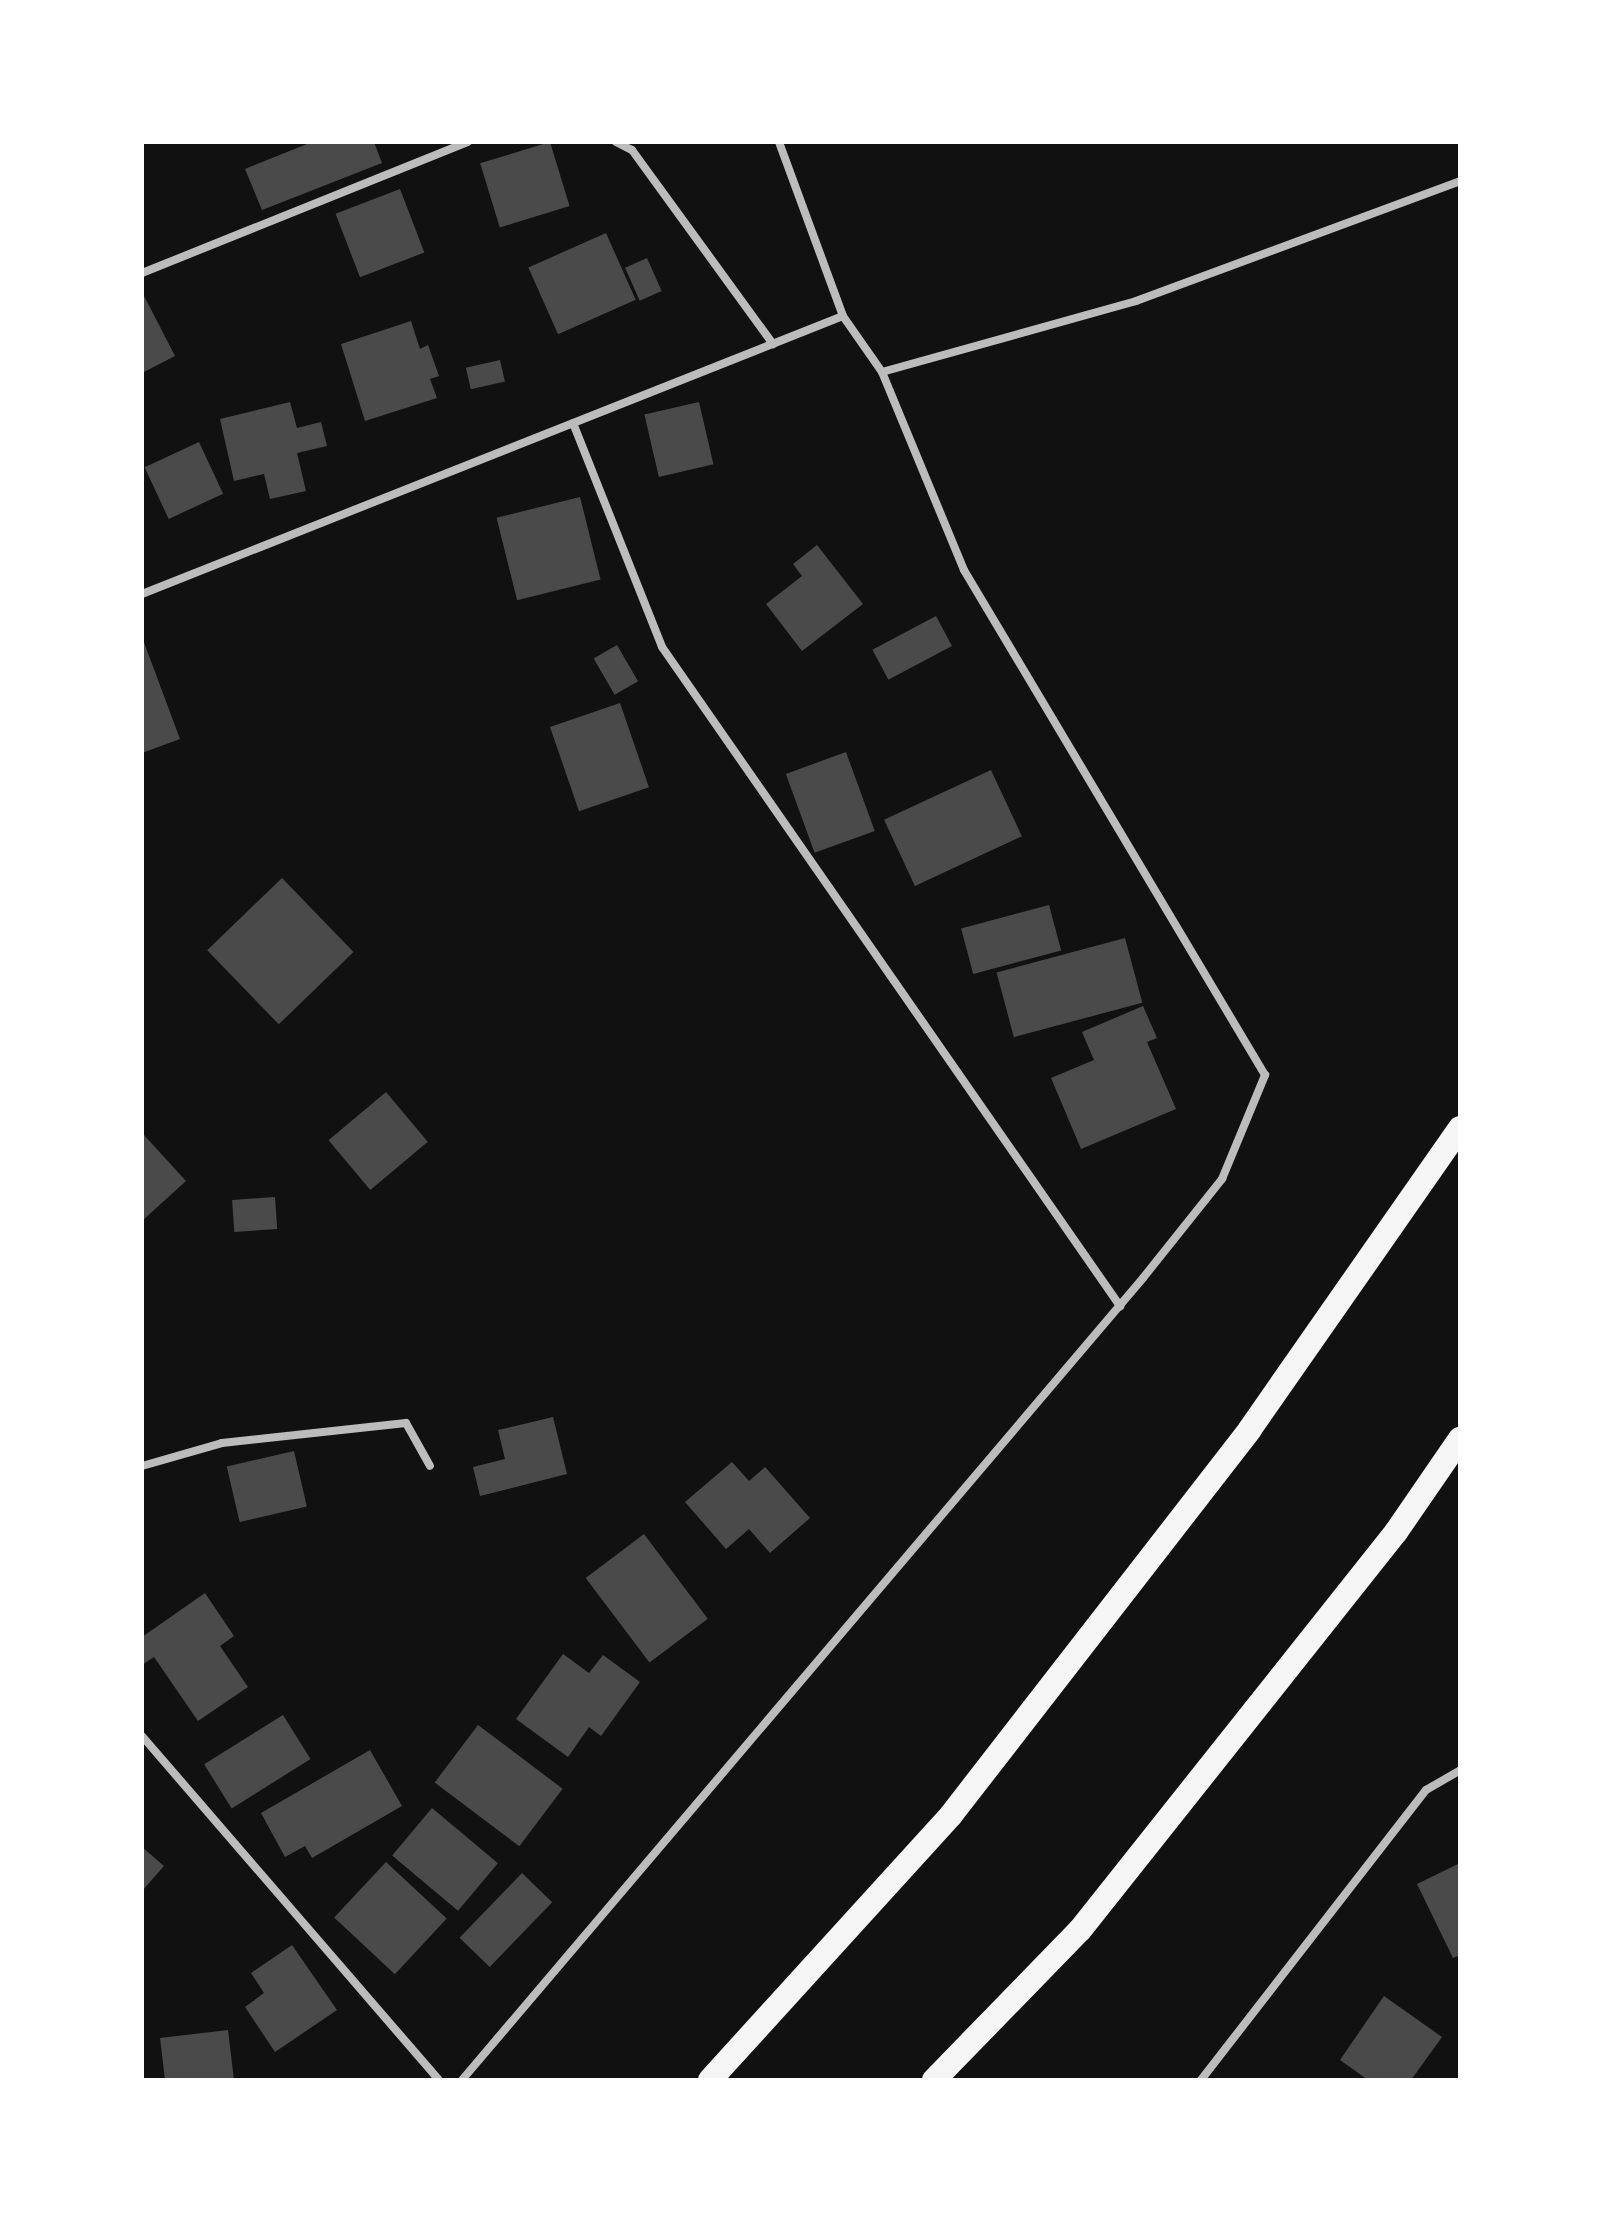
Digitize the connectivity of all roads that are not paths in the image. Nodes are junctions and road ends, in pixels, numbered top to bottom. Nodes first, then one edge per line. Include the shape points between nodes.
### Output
1 (468, 142) edge
2 (616, 142) edge
3 (779, 142) edge
4 (1460, 181) edge
5 (142, 273) edge
6 (843, 316) junction
7 (773, 344) junction
8 (882, 372) junction
9 (573, 423) junction
10 (142, 594) edge
11 (1460, 1128) edge
12 (1120, 1306) junction
13 (1460, 1439) edge
14 (142, 1466) edge
15 (430, 1466) dead end
16 (142, 1736) edge
17 (1460, 1770) edge
18 (439, 2080) edge
19 (462, 2080) edge
20 (710, 2080) edge
21 (934, 2080) edge
22 (1201, 2080) edge

1 - 5 street
2 - 7 street via 632,150
3 - 6 street
4 - 8 street via 1136,301
6 - 7 street
6 - 8 street
7 - 9 street
8 - 12 street via 964,570 1265,1075 1222,1179
9 - 10 street
9 - 12 street via 662,647
11 - 20 highway via 1250,1429 951,1815
12 - 19 street
13 - 21 highway via 1396,1532 1080,1930
14 - 15 street via 222,1443 406,1423
16 - 18 street
17 - 22 street via 1426,1790

